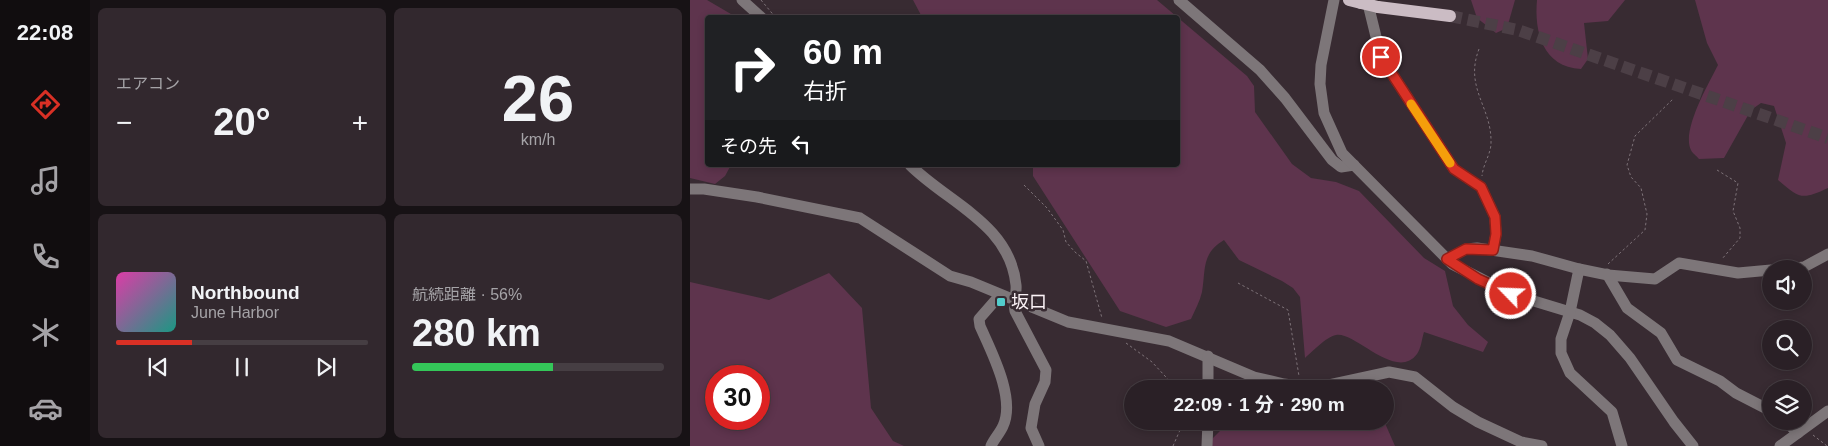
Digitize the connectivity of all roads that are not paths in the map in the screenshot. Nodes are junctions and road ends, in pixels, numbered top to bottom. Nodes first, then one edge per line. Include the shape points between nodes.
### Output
1 (742, 0) edge
2 (1179, 0) edge
3 (1334, 0) edge
4 (1364, 3) edge
5 (759, 15) edge
6 (1450, 16) tunnel mouth
7 (1354, 165) junction
8 (913, 167) edge
9 (690, 189) edge
10 (1493, 250) junction
11 (1828, 254) edge
12 (1447, 259) junction
13 (1812, 263) edge
14 (1579, 269) junction
15 (1762, 271) edge
16 (1605, 274) junction
17 (1000, 295) junction
18 (1013, 301) junction
19 (1570, 312) junction
20 (1208, 356) junction
21 (1208, 380) edge
22 (1762, 406) edge
23 (1828, 411) edge
24 (1812, 423) edge
25 (1207, 430) edge
26 (1802, 430) edge
27 (991, 446) edge
28 (1039, 446) edge
29 (1206, 446) edge
30 (1542, 446) edge
31 (1622, 446) edge
32 (1693, 446) edge
33 (1780, 446) edge

1 - 5 street
2 - 7 street via 1260,70 1332,160 1341,167
3 - 7 street via 1321,65 1322,100 1335,140
4 - 6 main road
4 - 10 street via 1381,57 1454,169 1481,187 1495,217
7 - 12 street
8 - 18 street via 976,215 995,234 1012,267 1016,286
9 - 17 street via 757,196 860,218 950,276
10 - 12 street via 1466,249
10 - 14 street via 1532,256
11 - 13 street
12 - 19 street via 1478,279 1511,294
14 - 16 street
14 - 19 street
15 - 16 street via 1738,273 1679,264 1655,278
16 - 22 street via 1627,308 1661,333 1677,360
17 - 18 street
17 - 27 street via 979,319 1003,378 1004,425
18 - 20 street via 1068,322 1169,342
18 - 28 street via 1015,311 1046,370 1031,428
19 - 31 street via 1561,338 1560,353 1580,383 1612,412
19 - 32 street via 1595,323 1610,335
20 - 21 street
20 - 30 street via 1254,377 1315,388 1389,372 1402,373 1415,377 1453,406 1501,434
23 - 24 street
25 - 29 street
26 - 33 street

